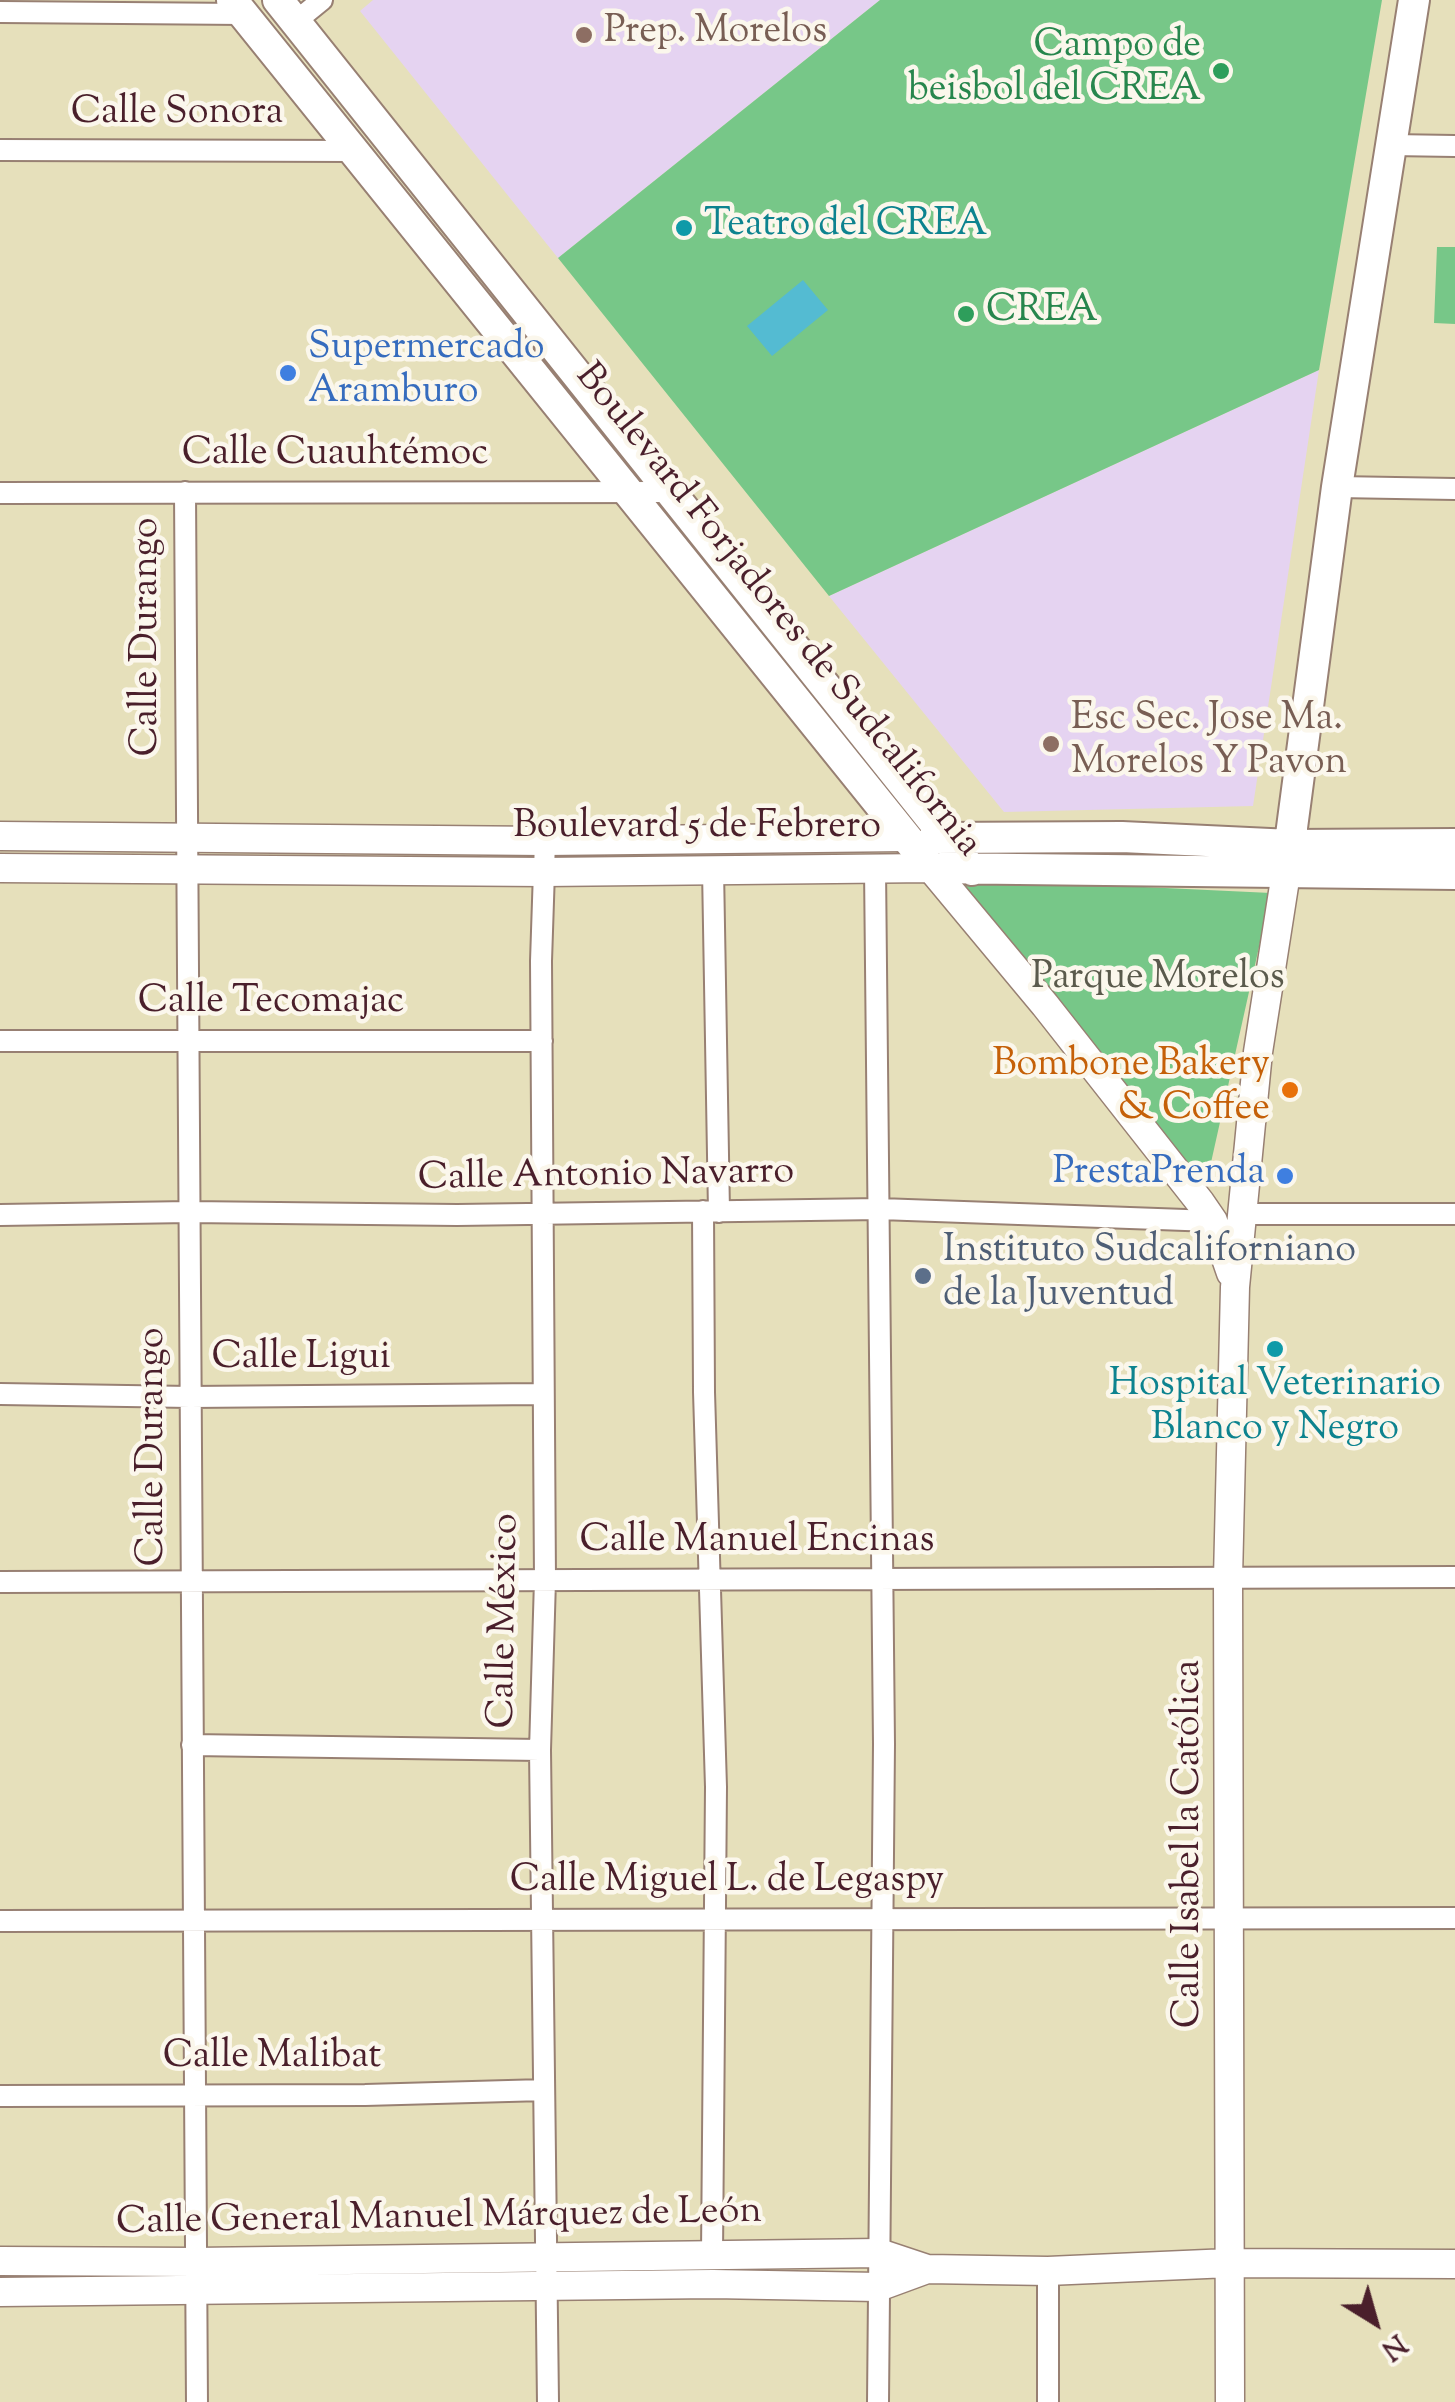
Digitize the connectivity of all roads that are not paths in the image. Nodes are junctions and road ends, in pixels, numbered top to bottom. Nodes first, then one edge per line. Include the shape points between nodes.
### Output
1 (322, 0) edge
2 (1414, 0) edge
3 (238, 7) edge
4 (286, 11) edge
5 (0, 12) edge
6 (1390, 145) junction
7 (1455, 146) edge
8 (0, 150) edge
9 (354, 151) junction
10 (1337, 486) junction
11 (1455, 489) edge
12 (0, 492) edge
13 (184, 492) junction
14 (626, 492) junction
15 (670, 492) junction
16 (0, 836) edge
17 (187, 836) junction
18 (906, 837) junction
19 (947, 838) junction
20 (545, 840) junction
21 (1455, 844) edge
22 (1288, 859) junction
23 (0, 868) edge
24 (876, 868) junction
25 (931, 868) junction
26 (187, 869) junction
27 (713, 869) junction
28 (972, 870) junction
29 (544, 872) junction
30 (1455, 874) edge
31 (188, 1040) junction
32 (0, 1041) edge
33 (542, 1041) junction
34 (880, 1210) junction
35 (189, 1212) junction
36 (711, 1212) junction
37 (542, 1213) junction
38 (1240, 1214) junction
39 (1455, 1214) edge
40 (0, 1215) edge
41 (1213, 1222) junction
42 (1235, 1286) junction
43 (0, 1394) edge
44 (542, 1394) junction
45 (190, 1397) junction
46 (1228, 1578) junction
47 (1455, 1578) edge
48 (882, 1579) junction
49 (545, 1580) junction
50 (709, 1580) junction
51 (0, 1582) edge
52 (192, 1582) junction
53 (192, 1746) junction
54 (540, 1750) junction
55 (1230, 1918) junction
56 (1455, 1918) edge
57 (713, 1919) junction
58 (880, 1919) junction
59 (544, 1920) junction
60 (0, 1921) edge
61 (194, 1921) junction
62 (544, 2090) junction
63 (0, 2096) edge
64 (195, 2096) junction
65 (879, 2253) junction
66 (712, 2254) junction
67 (548, 2258) junction
68 (0, 2261) edge
69 (196, 2262) junction
70 (1230, 2263) junction
71 (1455, 2264) edge
72 (926, 2268) junction
73 (1048, 2271) junction
74 (548, 2287) junction
75 (878, 2287) junction
76 (196, 2291) junction
77 (0, 2292) edge
78 (197, 2402) edge
79 (548, 2402) edge
80 (878, 2402) edge
81 (1048, 2402) edge
82 (1230, 2402) edge

1 - 4 street
2 - 6 main road
3 - 5 street
3 - 9 main road, Boulevard Forjadores de Sudcalifornia
4 - 15 main road, Boulevard Forjadores de Sudcalifornia
6 - 7 street
6 - 10 main road
8 - 9 street, Calle Sonora
9 - 14 main road, Boulevard Forjadores de Sudcalifornia
10 - 11 street
10 - 22 main road
12 - 13 street, Calle Cuauhtémoc
13 - 14 street, Calle Cuauhtémoc
13 - 17 street, Calle Durango
14 - 15 street, Calle Cuauhtémoc
14 - 18 main road, Boulevard Forjadores de Sudcalifornia
15 - 19 main road, Boulevard Forjadores de Sudcalifornia
16 - 17 street, Boulevard 5 de Febrero
17 - 20 street, Boulevard 5 de Febrero
17 - 26 street, Calle Durango
18 - 19 main road, Boulevard 5 de Febrero
18 - 20 street, Boulevard 5 de Febrero
18 - 25 main road, Boulevard Forjadores de Sudcalifornia
19 - 22 main road, Boulevard 5 de Febrero via 1122,837
19 - 28 main road, Boulevard Forjadores de Sudcalifornia
20 - 29 street, Calle México
21 - 22 main road
22 - 28 main road, Boulevard 5 de Febrero
22 - 30 main road, Boulevard 5 de Febrero
22 - 38 street, Calle Isabel la Católica
23 - 26 street, Boulevard 5 de Febrero
24 - 25 street, Boulevard 5 de Febrero
24 - 27 street, Boulevard 5 de Febrero
24 - 34 street
25 - 28 main road, Boulevard 5 de Febrero
25 - 41 street, Boulevard Forjadores de Sudcalifornia
26 - 29 street, Boulevard 5 de Febrero
26 - 31 street, Calle Durango
27 - 29 street, Boulevard 5 de Febrero
27 - 36 street
29 - 33 street, Calle México
31 - 32 street, Calle Tecomajac
31 - 33 street, Calle Tecomajac
31 - 35 street, Calle Durango
33 - 37 street, Calle México
34 - 36 street, Calle Antonio Navarro
34 - 41 street, Calle Antonio Navarro
34 - 48 street
35 - 37 street, Calle Antonio Navarro
35 - 40 street, Calle Antonio Navarro
35 - 45 street, Calle Durango
36 - 37 street, Calle Antonio Navarro
36 - 50 street
37 - 44 street, Calle México
38 - 39 street
38 - 42 street, Calle Isabel la Católica
41 - 42 street, Boulevard Forjadores de Sudcalifornia
42 - 46 street, Calle Isabel la Católica
43 - 45 street, Calle Ligui
44 - 45 street, Calle Ligui
44 - 49 street, Calle México
45 - 52 street, Calle Durango
46 - 47 street, Calle Manuel Encinas
46 - 48 street, Calle Manuel Encinas
46 - 55 street, Calle Isabel la Católica
48 - 50 street, Calle Manuel Encinas
48 - 58 street
49 - 50 street, Calle Manuel Encinas
49 - 52 street, Calle Manuel Encinas
49 - 54 street, Calle México
50 - 57 street
51 - 52 street, Calle Manuel Encinas
52 - 53 street, Calle Durango
53 - 54 street
53 - 61 street, Calle Durango
54 - 59 street, Calle México
55 - 56 street, Calle Miguel L. de Legaspy
55 - 58 street, Calle Miguel L. de Legaspy
55 - 70 street, Calle Isabel la Católica
57 - 58 street, Calle Miguel L. de Legaspy
57 - 59 street, Calle Miguel L. de Legaspy
57 - 66 street
58 - 65 street
59 - 61 street, Calle Miguel L. de Legaspy
59 - 62 street, Calle México
60 - 61 street, Calle Miguel L. de Legaspy
61 - 64 street, Calle Durango
62 - 64 street, Calle Malibat
62 - 67 street, Calle México
63 - 64 street, Calle Malibat
64 - 69 street, Calle Durango
65 - 66 street, Calle General Manuel Márquez de León
65 - 72 street, Calle General Manuel Márquez de León
65 - 75 street
66 - 67 street, Calle General Manuel Márquez de León
67 - 69 street, Calle General Manuel Márquez de León
67 - 74 street, Calle México
68 - 69 street, Calle General Manuel Márquez de León
69 - 76 street, Calle Durango
70 - 71 street
70 - 73 street
70 - 82 street, Calle Isabel la Católica
72 - 73 street
72 - 75 street
73 - 81 street
74 - 75 street, Calle General Manuel Márquez de León
74 - 76 street, Calle General Manuel Márquez de León
74 - 79 street, Calle México
75 - 80 street
76 - 77 street, Calle General Manuel Márquez de León
76 - 78 street, Calle Durango

